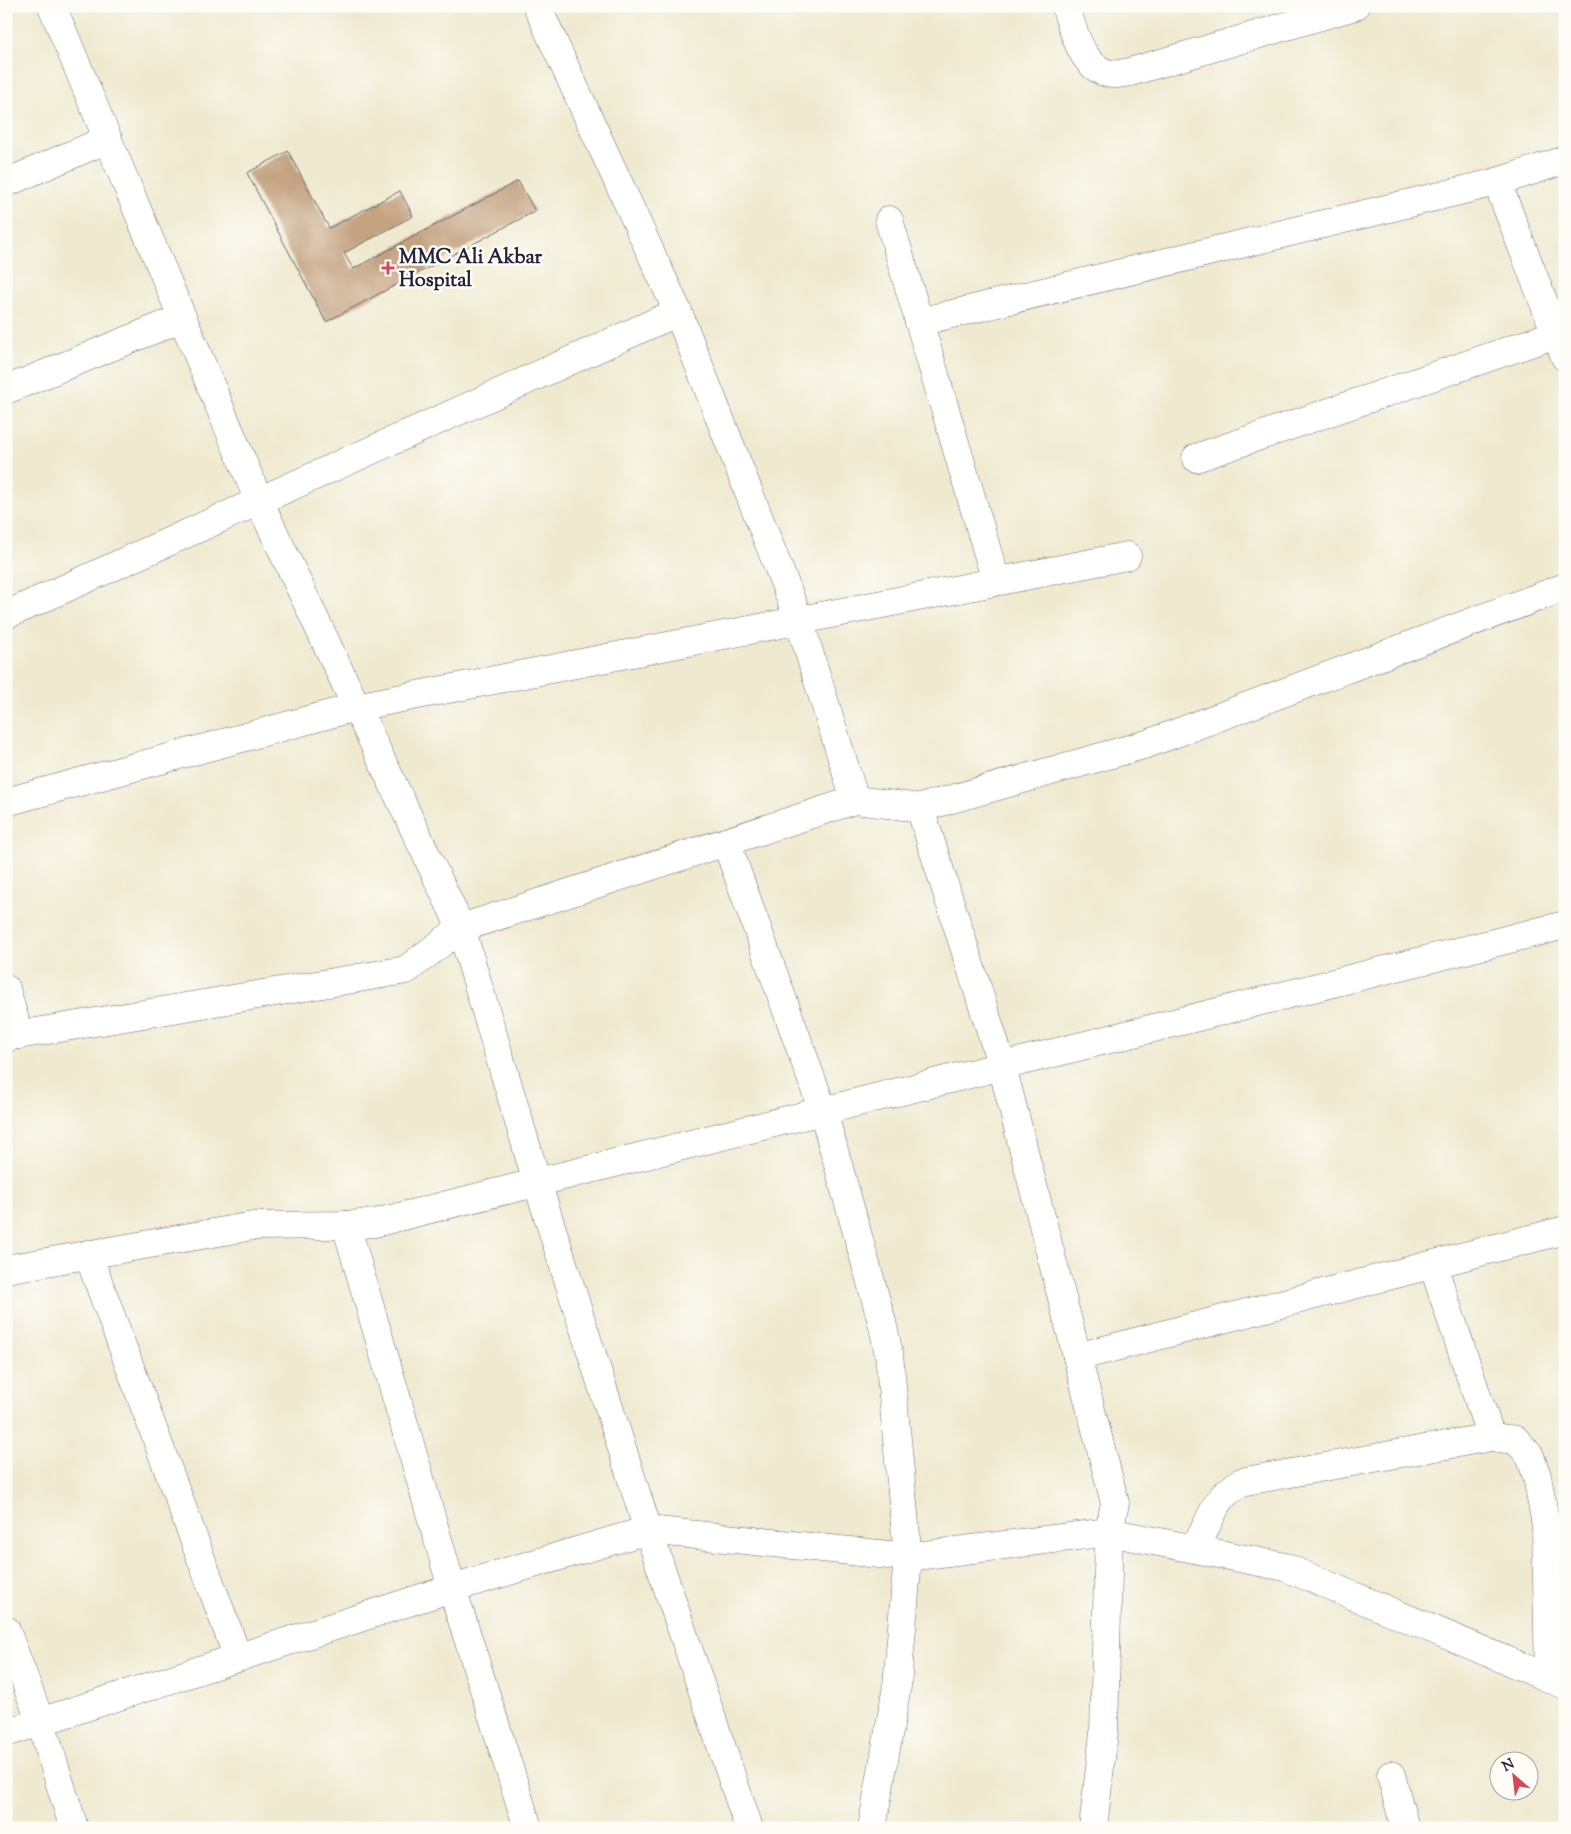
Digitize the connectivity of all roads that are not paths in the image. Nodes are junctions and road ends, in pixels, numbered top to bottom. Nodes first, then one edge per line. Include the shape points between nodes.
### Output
1 (52, 6) edge
2 (537, 6) edge
3 (1065, 6) edge
4 (1355, 6) edge
5 (1274, 18) edge
6 (108, 139) junction
7 (1565, 160) edge
8 (6, 182) edge
9 (1498, 182) junction
10 (889, 220) dead end
11 (678, 312) junction
12 (182, 318) junction
13 (919, 322) junction
14 (1562, 341) edge
15 (6, 390) edge
16 (1196, 458) dead end
17 (259, 501) junction
18 (1127, 556) dead end
19 (996, 581) junction
20 (1565, 587) edge
21 (6, 615) edge
22 (799, 620) junction
23 (356, 707) junction
24 (855, 800) junction
25 (6, 802) edge
26 (920, 808) junction
27 (726, 842) junction
28 (1565, 925) edge
29 (461, 928) junction
30 (6, 989) edge
31 (13, 1036) edge
32 (1002, 1066) junction
33 (823, 1111) junction
34 (537, 1182) junction
35 (346, 1226) junction
36 (1565, 1230) edge
37 (88, 1254) junction
38 (1432, 1265) junction
39 (6, 1268) edge
40 (1077, 1358) junction
41 (1491, 1437) junction
42 (1555, 1524) edge
43 (648, 1530) junction
44 (1108, 1532) junction
45 (1195, 1550) junction
46 (908, 1557) junction
47 (452, 1588) junction
48 (6, 1630) edge
49 (238, 1658) junction
50 (1557, 1681) edge
51 (41, 1723) junction
52 (6, 1733) edge
53 (1390, 1775) dead end
54 (74, 1828) edge
55 (528, 1828) edge
56 (749, 1828) edge
57 (872, 1828) edge
58 (1093, 1828) edge
59 (1405, 1828) edge

1 - 6 street
2 - 11 street
3 - 5 street via 1083,54 1095,68 1111,74 1130,72
4 - 5 street
6 - 8 street
6 - 12 street
7 - 9 street
9 - 13 street
9 - 14 street
10 - 13 street
11 - 17 street
11 - 22 street
12 - 15 street
12 - 17 street
13 - 19 street
14 - 16 street
17 - 21 street
17 - 23 street
18 - 19 street
19 - 22 street
20 - 26 street via 1147,744
22 - 23 street
22 - 24 street
23 - 25 street
23 - 29 street
24 - 26 street
24 - 27 street
26 - 32 street
27 - 29 street
27 - 33 street
28 - 32 street
29 - 31 street via 406,970
29 - 34 street
30 - 31 street
32 - 33 street
32 - 40 street
33 - 34 street
33 - 46 street via 889,1354
34 - 35 street via 375,1223
34 - 43 street
35 - 37 street via 253,1226
35 - 47 street
36 - 38 street
37 - 39 street
37 - 49 street
38 - 40 street
38 - 41 street
40 - 44 street via 1115,1503
41 - 42 street via 1516,1440 1530,1456
41 - 45 street via 1241,1482 1216,1506
42 - 50 street
43 - 46 street
43 - 47 street
43 - 56 street
44 - 45 street
44 - 46 street
44 - 58 street via 1104,1732
45 - 50 street via 1286,1568
46 - 57 street via 897,1686
47 - 49 street
47 - 55 street
48 - 51 street
49 - 51 street
51 - 52 street
51 - 54 street
53 - 59 street

